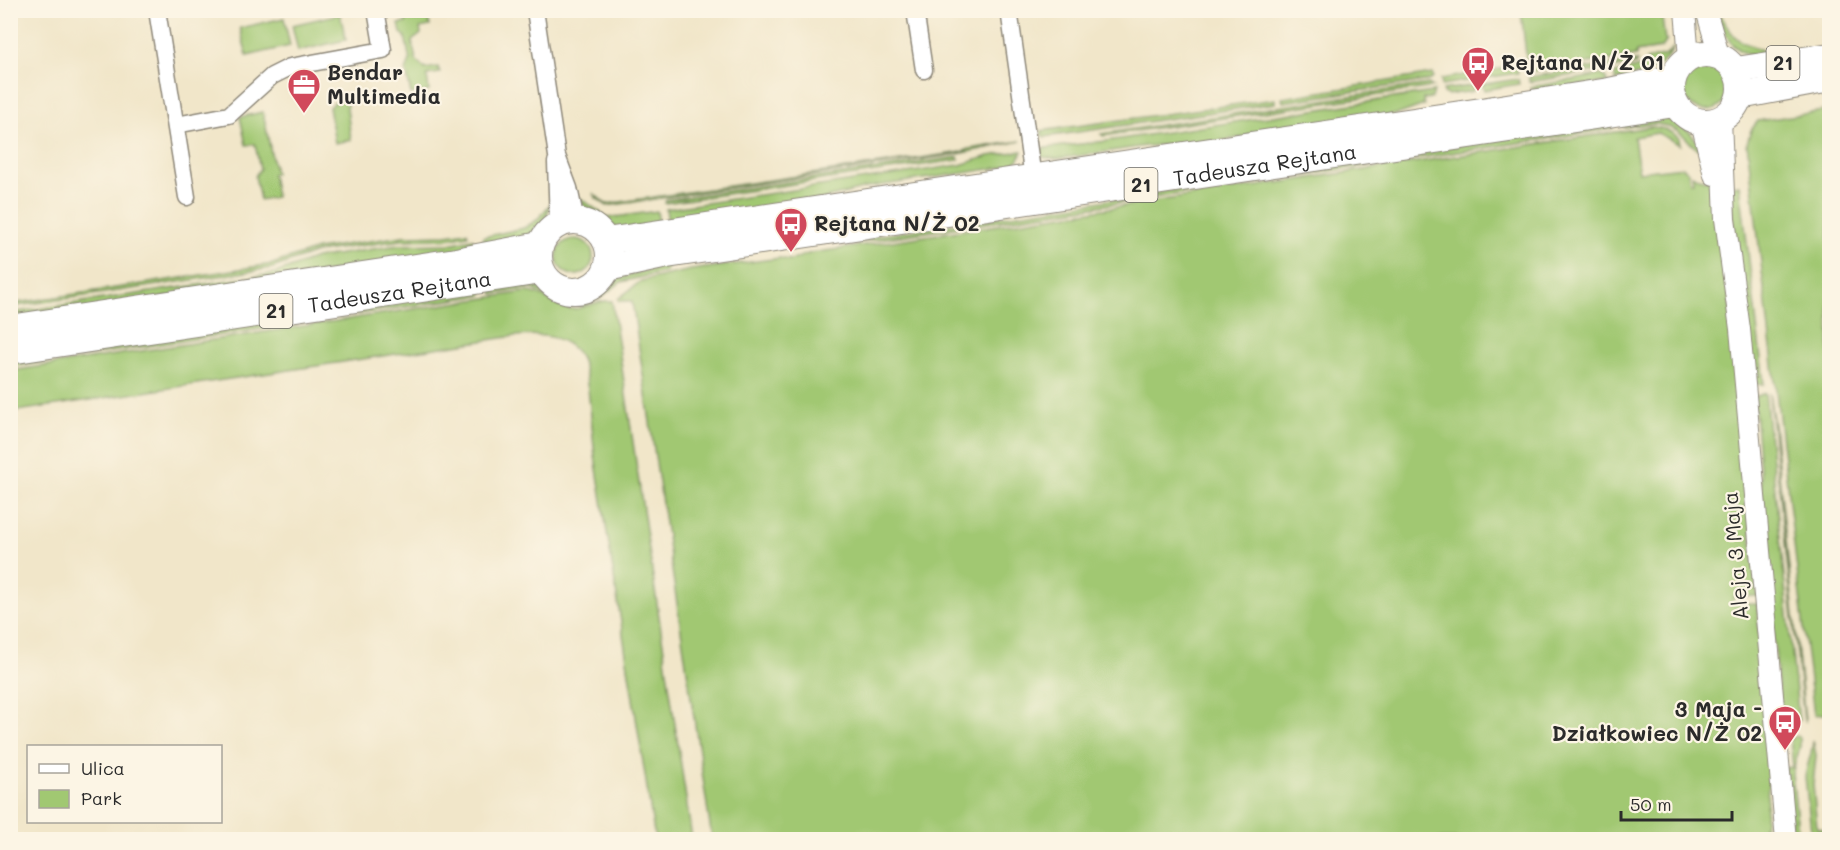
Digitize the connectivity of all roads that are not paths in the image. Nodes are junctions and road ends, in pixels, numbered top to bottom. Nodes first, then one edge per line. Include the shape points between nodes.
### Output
1 (157, 10) edge
2 (376, 10) edge
3 (535, 10) edge
4 (915, 10) edge
5 (1009, 10) edge
6 (1685, 10) edge
7 (1706, 10) edge
8 (1830, 56) edge
9 (1689, 57) junction
10 (1727, 62) junction
11 (924, 70) dead end
12 (1673, 78) junction
13 (1830, 79) edge
14 (1740, 96) junction
15 (1676, 104) junction
16 (1711, 121) junction
17 (176, 125) junction
18 (1034, 178) junction
19 (187, 197) dead end
20 (567, 223) junction
21 (606, 241) junction
22 (540, 245) junction
23 (607, 268) junction
24 (542, 271) junction
25 (10, 328) edge
26 (10, 351) edge
27 (1786, 840) edge

1 - 17 street
2 - 17 street via 383,50 290,67 272,76 229,115
3 - 20 street via 557,156 555,171
4 - 11 street
5 - 18 street
6 - 9 street
7 - 10 street
8 - 10 main road, 21
9 - 10 main road, 21 via 1698,54
9 - 12 main road
10 - 14 main road via 1740,82
12 - 15 main road
12 - 18 main road, Tadeusza Rejtana / 21 via 1597,93
13 - 14 main road, 21
14 - 16 main road, 21 via 1733,110
15 - 16 main road via 1691,119
15 - 23 main road, Tadeusza Rejtana / 21 via 667,255
16 - 27 street, Aleja 3 Maja via 1733,269
17 - 19 street
18 - 21 main road, Tadeusza Rejtana / 21
20 - 21 main road via 588,224
20 - 22 main road via 544,237
21 - 23 main road
22 - 24 main road
22 - 25 main road, Tadeusza Rejtana / 21
23 - 24 main road via 600,280 575,292 561,290
24 - 26 main road, Tadeusza Rejtana / 21

